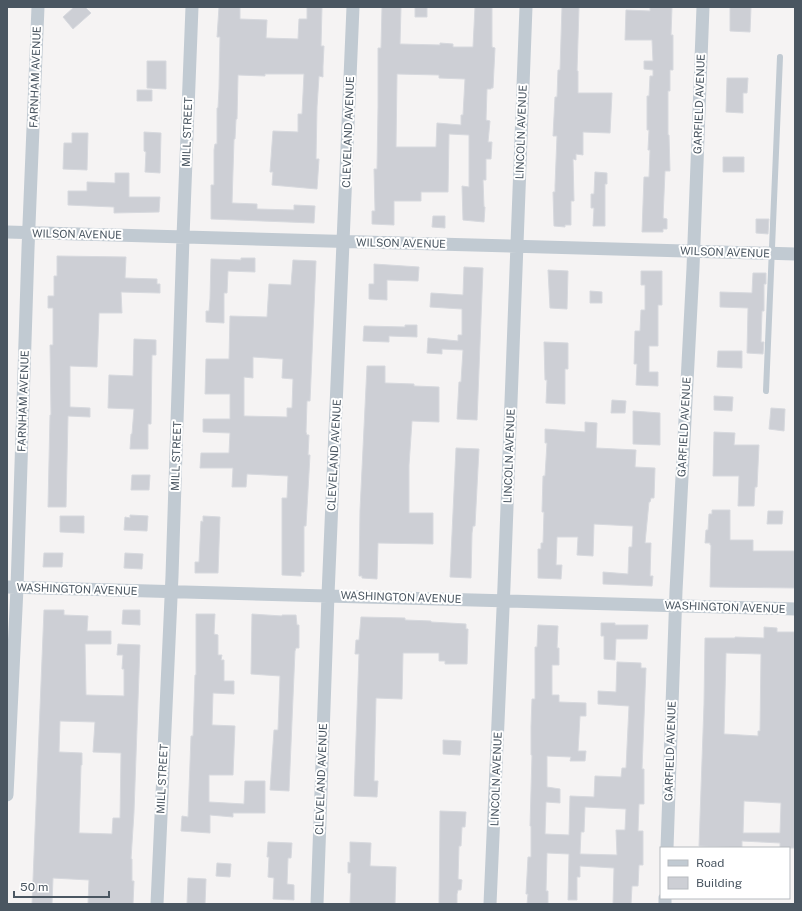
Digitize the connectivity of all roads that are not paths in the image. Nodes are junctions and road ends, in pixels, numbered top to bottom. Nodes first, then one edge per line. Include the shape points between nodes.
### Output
1 (38, 7) edge
2 (192, 7) edge
3 (353, 7) edge
4 (526, 7) edge
5 (703, 7) edge
6 (780, 57) dead end
7 (7, 232) edge
8 (29, 233) junction
9 (183, 237) junction
10 (344, 242) junction
11 (516, 246) junction
12 (693, 252) junction
13 (772, 254) junction
14 (795, 254) edge
15 (766, 391) dead end
16 (12, 588) edge
17 (170, 591) junction
18 (328, 595) junction
19 (503, 601) junction
20 (675, 606) junction
21 (795, 609) edge
22 (7, 795) edge
23 (667, 847) edge
24 (156, 904) edge
25 (317, 904) edge
26 (490, 904) edge

1 - 8 street, FARNHAM AVENUE
2 - 9 street, MILL STREET
3 - 10 street, CLEVELAND AVENUE
4 - 11 street, LINCOLN AVENUE
5 - 12 street, GARFIELD AVENUE
6 - 13 lane
7 - 8 street, WILSON AVENUE
8 - 9 street, WILSON AVENUE
8 - 16 street, FARNHAM AVENUE
9 - 10 street, WILSON AVENUE
9 - 17 street, MILL STREET
10 - 11 street, WILSON AVENUE
10 - 18 street, CLEVELAND AVENUE
11 - 12 street, WILSON AVENUE
11 - 19 street, LINCOLN AVENUE
12 - 13 street, WILSON AVENUE
12 - 20 street, GARFIELD AVENUE
13 - 14 street, WILSON AVENUE
13 - 15 lane
16 - 17 street, WASHINGTON AVENUE
16 - 22 street, FARNHAM AVENUE
17 - 18 street, WASHINGTON AVENUE
17 - 24 street, MILL STREET
18 - 19 street, WASHINGTON AVENUE
18 - 25 street, CLEVELAND AVENUE
19 - 20 street, WASHINGTON AVENUE
19 - 26 street, LINCOLN AVENUE
20 - 21 street, WASHINGTON AVENUE
20 - 23 street, GARFIELD AVENUE

